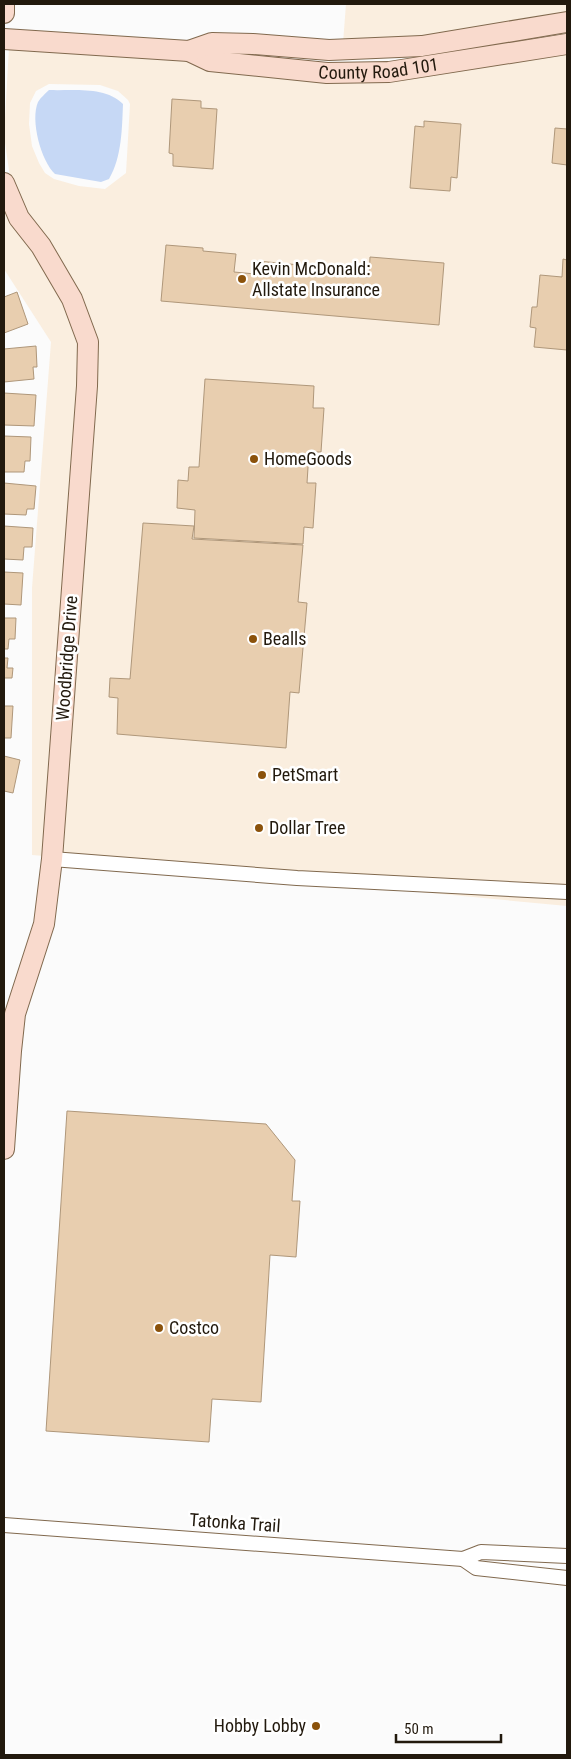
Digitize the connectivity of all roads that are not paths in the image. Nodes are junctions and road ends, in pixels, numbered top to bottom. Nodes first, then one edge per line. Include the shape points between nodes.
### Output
1 (4, 4) edge
2 (4, 13) edge
3 (567, 22) edge
4 (537, 26) junction
5 (4, 39) edge
6 (567, 44) edge
7 (540, 48) junction
8 (362, 50) junction
9 (189, 51) junction
10 (361, 73) junction
11 (4, 184) edge
12 (52, 859) junction
13 (497, 890) junction
14 (567, 892) edge
15 (567, 899) edge
16 (4, 1148) edge
17 (4, 1525) edge
18 (567, 1556) edge
19 (463, 1558) junction
20 (567, 1578) edge

1 - 2 street
3 - 4 street, County Road 101
4 - 7 street
4 - 8 street, County Road 101 via 422,46
5 - 9 street, County Road 101
6 - 7 street, County Road 101
7 - 10 street, County Road 101 via 388,72
8 - 9 street, County Road 101 via 212,43
8 - 10 street
9 - 10 street, County Road 101 via 210,61 327,73
11 - 12 street, Woodbridge Drive via 19,218 42,246 72,298 88,342
12 - 13 street
12 - 16 street, Woodbridge Drive via 44,924 15,1014
13 - 14 street
13 - 15 street
17 - 19 street, Tatonka Trail
18 - 19 street via 481,1552
19 - 20 street via 476,1568

